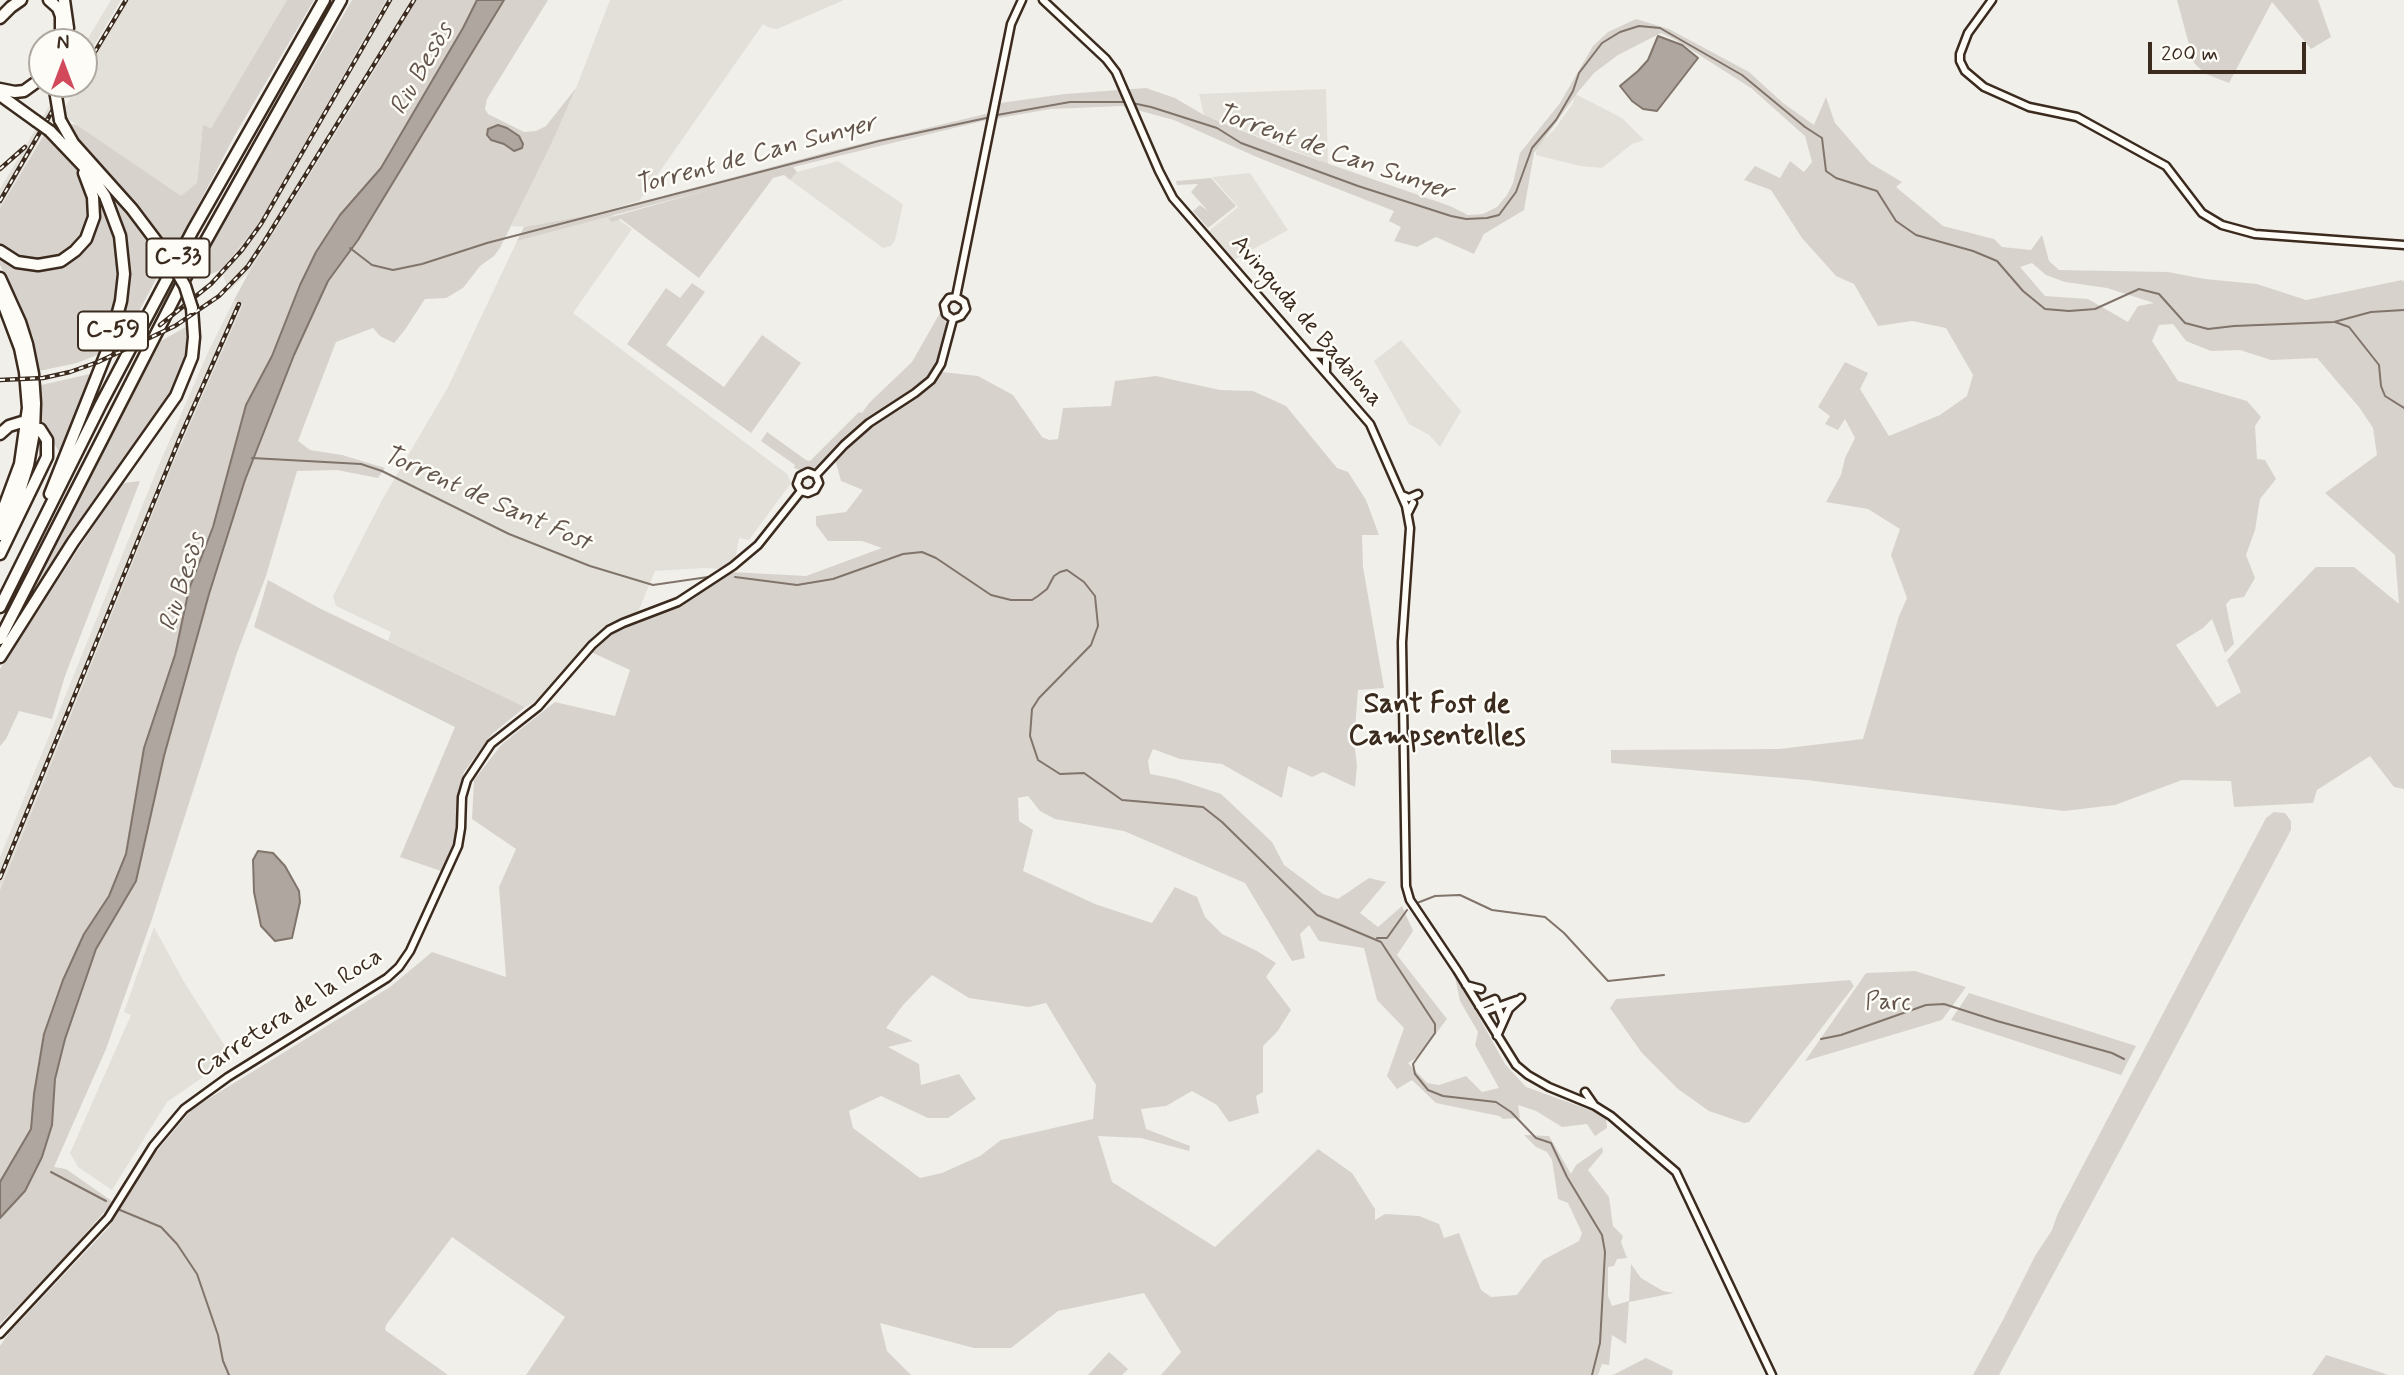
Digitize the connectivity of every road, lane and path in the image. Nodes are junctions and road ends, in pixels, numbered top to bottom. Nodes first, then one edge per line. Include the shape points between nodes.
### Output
1 (21, 0) edge
2 (49, 0) edge
3 (64, 0) edge
4 (324, 0) edge
5 (341, 0) edge
6 (1022, 0) edge
7 (1043, 0) edge
8 (1992, 0) edge
9 (0, 18) edge
10 (61, 28) edge
11 (68, 28) edge
12 (28, 88) edge
13 (0, 89) edge
14 (0, 95) edge
15 (57, 98) edge
16 (50, 131) junction
17 (65, 147) junction
18 (85, 157) junction
19 (2404, 245) edge
20 (0, 251) edge
21 (0, 278) edge
22 (0, 295) edge
23 (956, 297) junction
24 (953, 318) junction
25 (1310, 354) junction
26 (1326, 372) junction
27 (22, 422) dead end
28 (40, 429) dead end
29 (0, 434) edge
30 (816, 475) junction
31 (801, 491) junction
32 (1418, 494) dead end
33 (1402, 495) junction
34 (1413, 503) dead end
35 (1408, 513) junction
36 (0, 518) edge
37 (43, 522) junction
38 (0, 535) edge
39 (0, 554) edge
40 (0, 607) edge
41 (0, 639) edge
42 (0, 657) edge
43 (1466, 985) junction
44 (1481, 989) dead end
45 (1498, 1005) junction
46 (1481, 1009) junction
47 (1503, 1021) junction
48 (1497, 1036) junction
49 (1585, 1091) dead end
50 (1595, 1106) junction
51 (0, 1334) edge
52 (1772, 1375) edge

1 - 9 highway
2 - 10 highway via 61,16
3 - 11 highway
4 - 37 highway, C-33 via 187,241
5 - 41 highway, C-33 via 167,312
6 - 23 street via 1011,24
7 - 25 street, Avinguda de Badalona via 1106,59 1125,89 1173,198
8 - 19 street via 1963,43 1960,61 1983,87 2029,107 2077,117 2166,166 2202,213 2222,225 2255,234
12 - 13 highway
14 - 16 highway, C-59, bridge
15 - 18 highway, bridge via 60,120
16 - 17 highway, C-59
16 - 18 highway, C-59
17 - 20 highway, C-59 via 87,179 93,197 94,217 86,239 66,258 44,265 17,262
17 - 37 highway, C-59 via 89,172 108,203 121,244 124,274 109,346
18 - 42 highway, C-59, bridge via 132,209 185,286 192,309 192,357 176,397 72,542
21 - 38 highway via 27,344 35,412 28,465
22 - 36 highway via 20,348 28,408 20,464
23 - 24 street via 944,305
23 - 24 street via 966,309
24 - 30 street via 941,364 931,380 869,423
25 - 26 street, Avinguda de Badalona
25 - 26 street via 1326,355
26 - 33 street, Avinguda de Badalona via 1370,424
27 - 29 highway
28 - 39 highway via 47,440 47,457
30 - 31 street via 819,483 815,490
30 - 31 street via 800,475 797,484
31 - 51 street, Carretera de la Roca via 758,545 733,566 678,602 609,630 538,708 491,744 467,780 458,846 399,967 184,1108 153,1146 108,1219
32 - 33 street
33 - 35 street, Avinguda de Badalona
34 - 35 street
35 - 43 street, Avinguda de Badalona via 1402,642 1406,886 1415,910
37 - 40 highway, C-33
43 - 44 street
43 - 46 street, Avinguda de Badalona
45 - 46 street
45 - 47 street
45 - 47 street via 1521,998
46 - 48 street, Avinguda de Badalona
47 - 48 street
48 - 50 street, Avinguda de Badalona via 1528,1076
49 - 50 street
50 - 52 street, Avinguda de Badalona via 1649,1147 1681,1179

